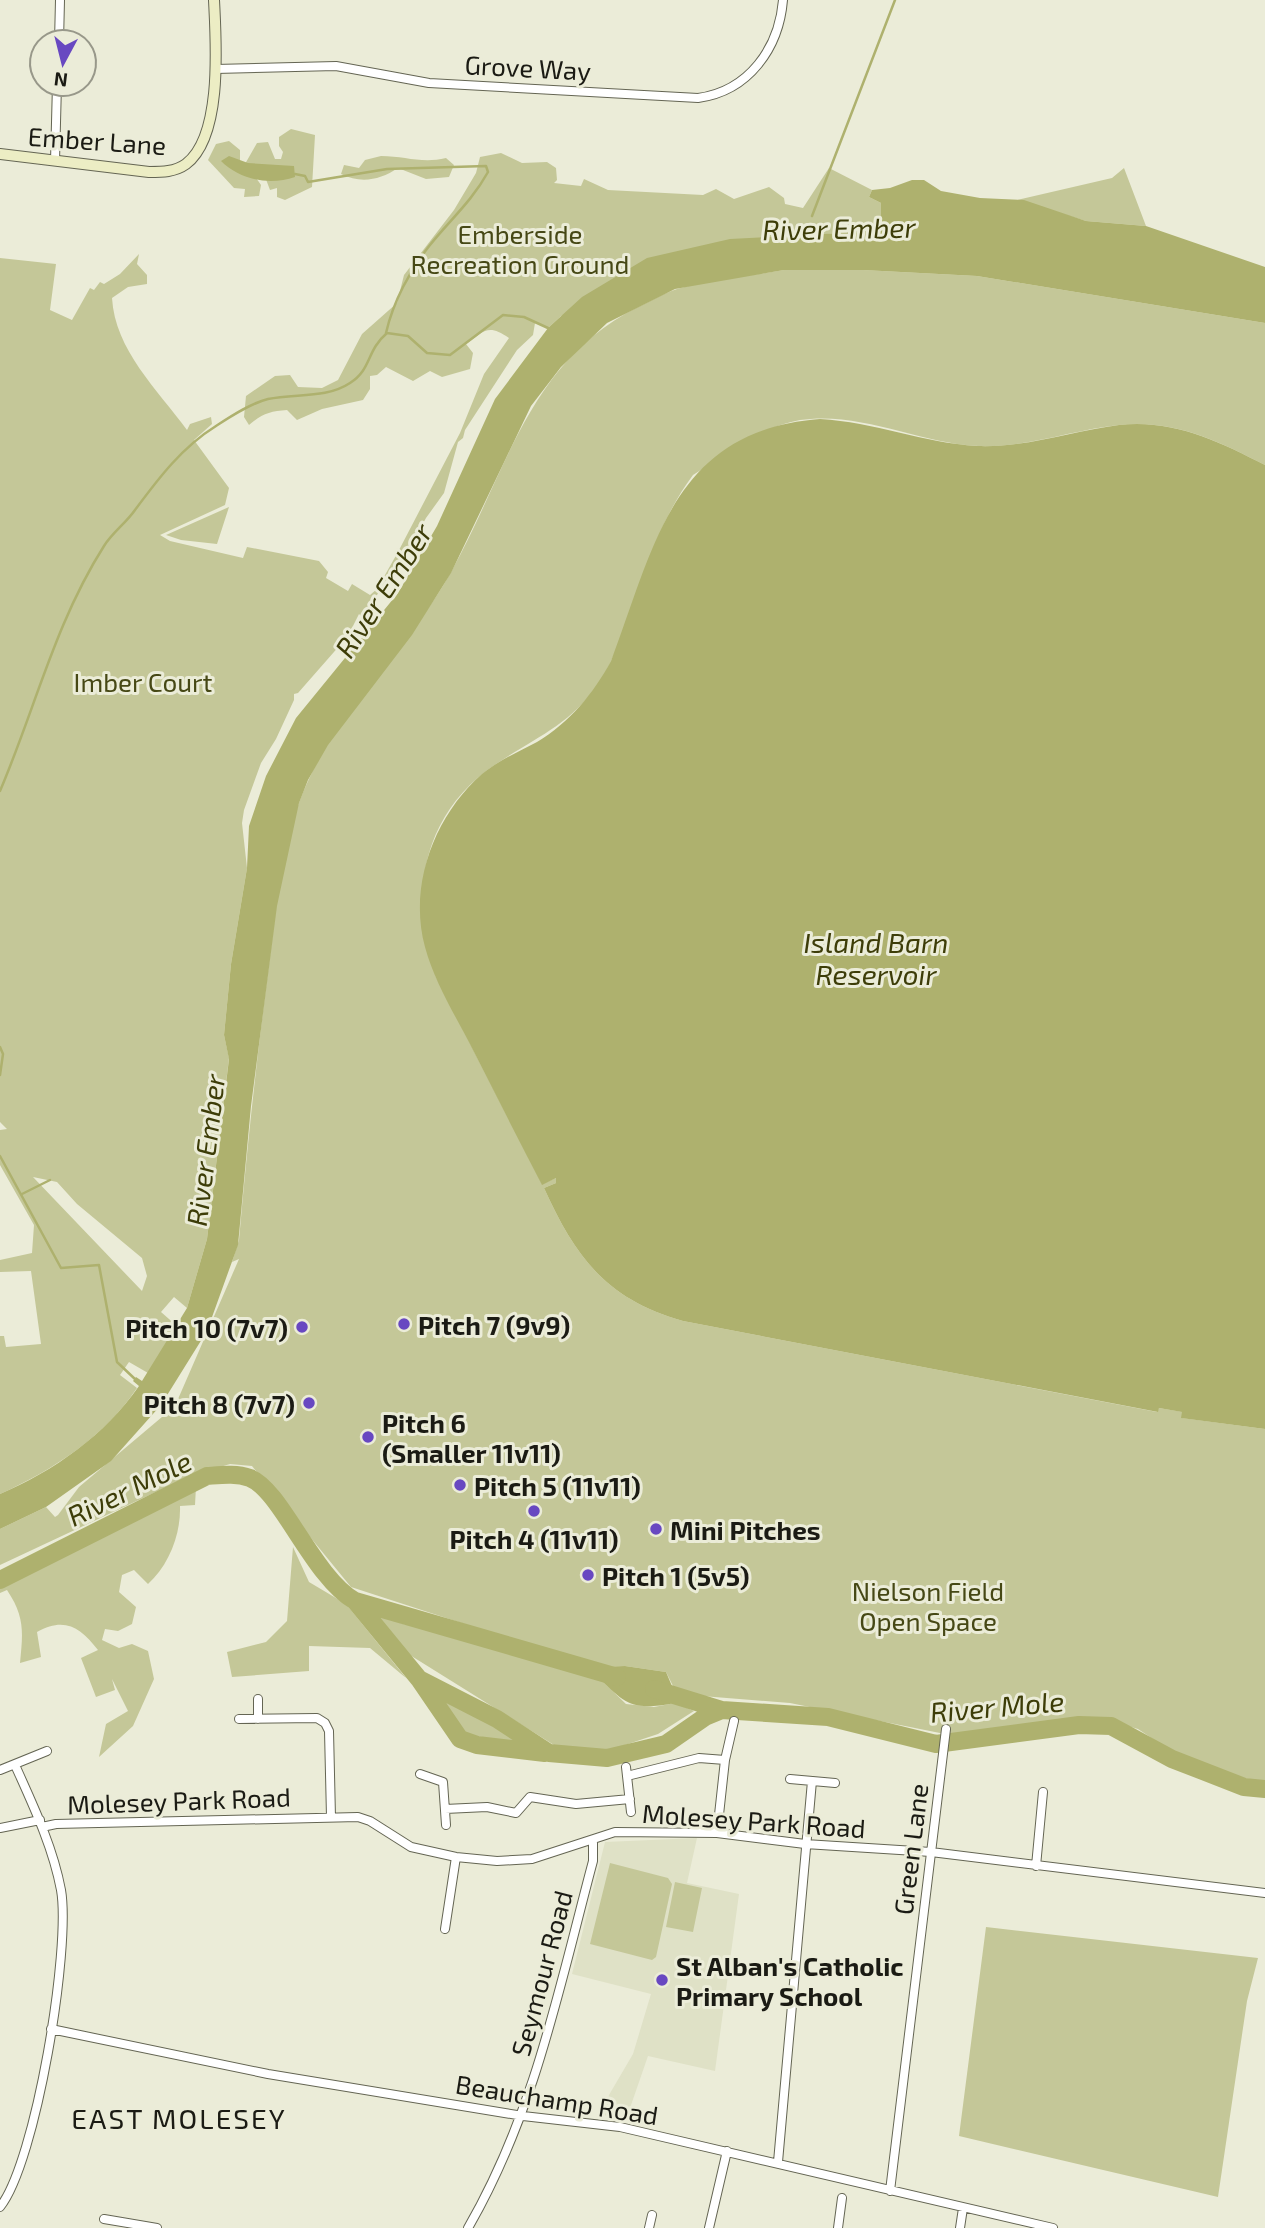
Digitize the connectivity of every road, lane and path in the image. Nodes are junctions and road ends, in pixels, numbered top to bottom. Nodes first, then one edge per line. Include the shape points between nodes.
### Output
1 (60, 0) edge
2 (214, 0) edge
3 (783, 0) edge
4 (59, 28) edge
5 (215, 69) junction
6 (57, 98) edge
7 (0, 154) edge
8 (55, 161) junction
9 (258, 1699) dead end
10 (258, 1718) junction
11 (239, 1719) dead end
12 (734, 1721) dead end
13 (945, 1732) dead end
14 (47, 1751) dead end
15 (725, 1760) junction
16 (15, 1765) junction
17 (0, 1770) edge
18 (420, 1774) dead end
19 (790, 1779) dead end
20 (812, 1781) junction
21 (835, 1783) dead end
22 (1043, 1792) dead end
23 (630, 1799) junction
24 (445, 1809) junction
25 (631, 1812) dead end
26 (331, 1817) junction
27 (41, 1824) junction
28 (446, 1825) dead end
29 (0, 1828) edge
30 (717, 1833) junction
31 (593, 1841) junction
32 (805, 1844) junction
33 (931, 1852) junction
34 (456, 1857) junction
35 (1036, 1867) junction
36 (1265, 1893) edge
37 (445, 1929) dead end
38 (51, 2029) junction
39 (523, 2116) junction
40 (727, 2151) junction
41 (778, 2162) junction
42 (890, 2191) junction
43 (842, 2198) dead end
44 (0, 2207) edge
45 (963, 2208) junction
46 (652, 2215) dead end
47 (104, 2219) dead end
48 (157, 2228) edge
49 (468, 2228) edge
50 (649, 2228) edge
51 (709, 2228) edge
52 (838, 2228) edge
53 (960, 2228) edge
54 (1053, 2228) edge

1 - 4 street
2 - 5 main road, Ember Lane
3 - 5 street, Grove Way via 768,54 723,91 698,98 429,82 336,66
5 - 8 main road, Ember Lane via 205,133 193,157 178,168 149,172
6 - 8 street
7 - 8 main road, Ember Lane
9 - 10 street
10 - 11 street
10 - 26 street via 317,1717 325,1723
12 - 15 street
13 - 33 street, Green Lane
14 - 16 street
15 - 23 street via 699,1758 627,1772
15 - 30 street
16 - 17 street
16 - 27 street
18 - 24 street via 443,1782
19 - 20 street
20 - 21 street
20 - 32 street
22 - 35 street
23 - 24 street via 576,1804 530,1797 516,1813 487,1807
23 - 25 street
24 - 28 street
26 - 27 street, Molesey Park Road
26 - 34 street, Molesey Park Road via 358,1817 411,1847
27 - 29 street, Molesey Park Road
27 - 38 street via 61,1890 63,1932
30 - 31 street, Molesey Park Road via 615,1832
30 - 32 street, Molesey Park Road
31 - 34 street, Molesey Park Road via 532,1859
31 - 39 street, Seymour Road via 593,1861
32 - 33 street, Molesey Park Road
32 - 41 street
33 - 35 street, Molesey Park Road
33 - 42 street, Green Lane
34 - 37 street
35 - 36 street, Molesey Park Road
38 - 39 street, Beauchamp Road via 268,2074
38 - 44 street via 28,2148
39 - 40 street, Beauchamp Road via 620,2127
39 - 49 street, Seymour Road
40 - 41 street, Beauchamp Road
40 - 51 street
41 - 42 street, Beauchamp Road
42 - 45 street, Beauchamp Road
43 - 52 street
45 - 53 street
45 - 54 street, Beauchamp Road
46 - 50 street
47 - 48 street

